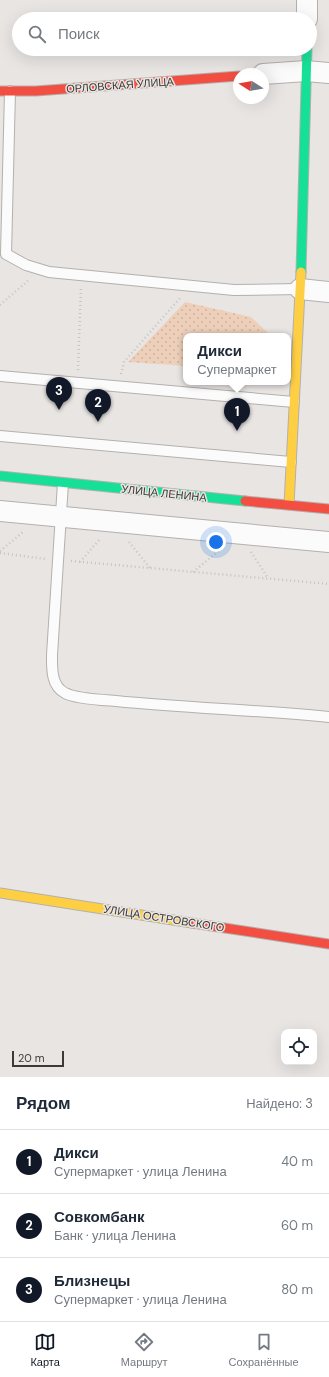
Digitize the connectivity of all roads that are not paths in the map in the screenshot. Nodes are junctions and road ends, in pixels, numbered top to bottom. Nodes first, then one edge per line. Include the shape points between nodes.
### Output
1 (307, 0) edge
2 (307, 12) edge
3 (307, 56) edge
4 (306, 71) junction
5 (329, 73) edge
6 (269, 74) edge
7 (233, 76) edge
8 (5, 91) edge
9 (300, 289) junction
10 (329, 292) edge
11 (0, 376) edge
12 (294, 402) junction
13 (0, 436) edge
14 (291, 462) junction
15 (0, 476) edge
16 (63, 483) junction
17 (289, 505) junction
18 (329, 509) edge
19 (0, 511) edge
20 (61, 517) junction
21 (329, 542) edge
22 (329, 717) edge
23 (0, 893) edge
24 (329, 944) edge

1 - 2 street
3 - 4 street
4 - 5 street
4 - 6 street
4 - 9 street
7 - 8 street, ОРЛОВСКАЯ УЛИЦА
8 - 9 lane via 6,254 41,270 81,276 234,290
9 - 10 street
9 - 12 street
11 - 12 lane
12 - 14 street
13 - 14 lane
14 - 17 street
15 - 16 street, УЛИЦА ЛЕНИНА
16 - 17 street, УЛИЦА ЛЕНИНА
16 - 20 lane
17 - 18 street, УЛИЦА ЛЕНИНА
19 - 20 street
20 - 21 street
20 - 22 lane via 52,674 56,684 65,693 79,697 130,702
23 - 24 street, УЛИЦА ОСТРОВСКОГО

